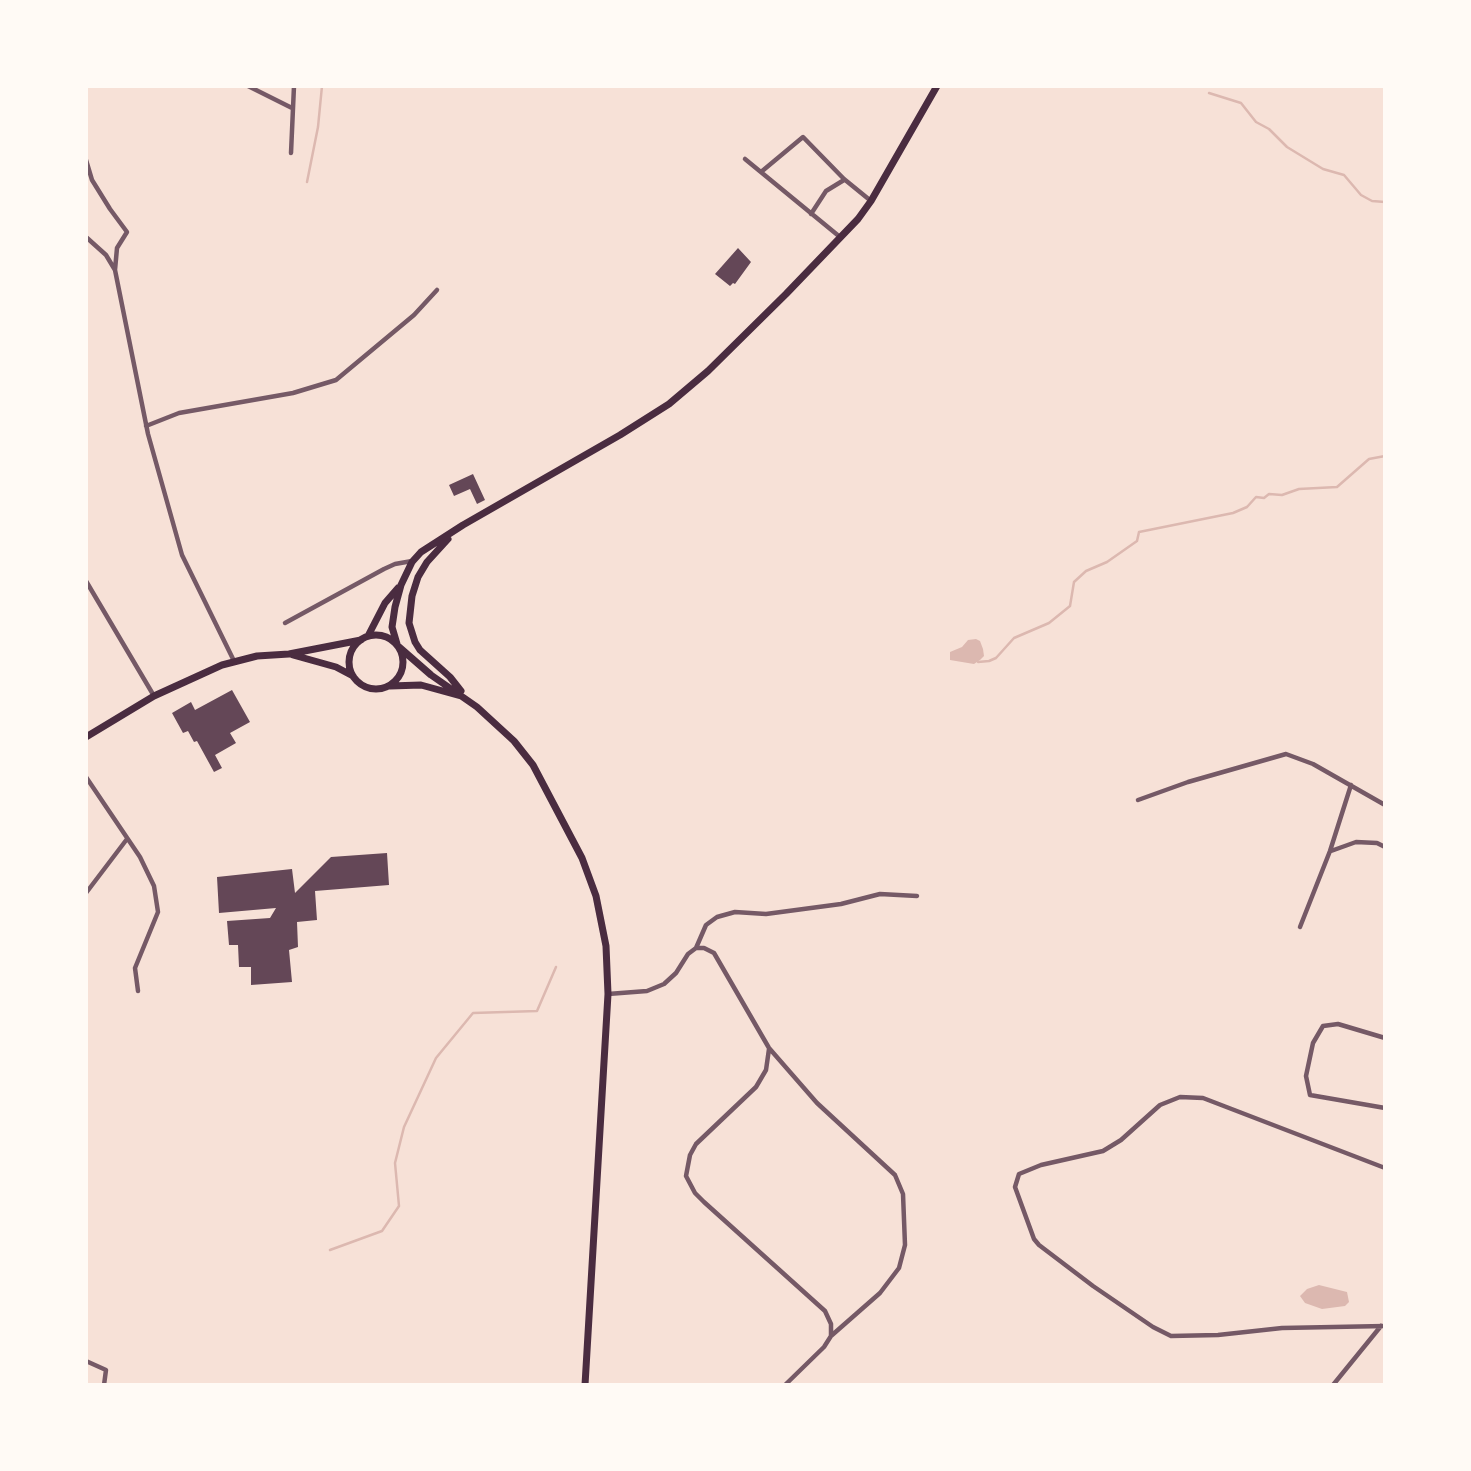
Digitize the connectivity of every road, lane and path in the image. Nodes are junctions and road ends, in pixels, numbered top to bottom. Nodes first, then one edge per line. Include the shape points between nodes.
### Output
1 (248, 86) edge
2 (294, 86) edge
3 (937, 86) edge
4 (292, 108) junction
5 (290, 153) dead end
6 (745, 159) dead end
7 (86, 160) edge
8 (761, 172) junction
9 (844, 180) junction
10 (871, 201) junction
11 (811, 214) junction
12 (86, 237) edge
13 (841, 237) junction
14 (115, 270) junction
15 (437, 290) dead end
16 (146, 426) junction
17 (463, 525) junction
18 (413, 561) junction
19 (86, 581) edge
20 (401, 585) junction
21 (88, 589) edge
22 (285, 623) dead end
23 (365, 638) junction
24 (398, 646) junction
25 (289, 653) junction
26 (234, 661) junction
27 (353, 676) junction
28 (390, 686) junction
29 (154, 696) junction
30 (466, 698) junction
31 (86, 737) edge
32 (86, 778) edge
33 (1350, 785) junction
34 (1138, 800) dead end
35 (1385, 805) edge
36 (127, 839) junction
37 (1385, 847) edge
38 (1330, 851) junction
39 (86, 893) edge
40 (917, 896) dead end
41 (1300, 927) dead end
42 (696, 948) junction
43 (138, 991) dead end
44 (608, 994) junction
45 (1385, 1038) edge
46 (769, 1048) junction
47 (1385, 1108) edge
48 (1385, 1168) edge
49 (1383, 1326) edge
50 (831, 1336) junction
51 (86, 1361) edge
52 (104, 1385) edge
53 (585, 1385) edge
54 (785, 1385) edge
55 (1333, 1385) edge

1 - 4 street
2 - 4 street
3 - 10 main road
4 - 5 street
6 - 8 street
7 - 14 street via 92,180 127,232 117,248
8 - 9 street via 803,137
8 - 11 street
9 - 10 street
9 - 11 street via 826,191
10 - 13 main road
11 - 13 street
12 - 14 street
13 - 17 main road via 669,404
14 - 16 street
15 - 16 street via 336,380 293,393 179,413
16 - 26 street via 182,555
17 - 18 main road
17 - 30 main road via 418,577 410,622 420,650
18 - 20 main road
18 - 22 street via 384,569
19 - 21 street
20 - 23 main road
20 - 24 main road via 392,627
21 - 29 street
23 - 24 main road via 385,637
23 - 25 main road
23 - 27 main road via 350,657
24 - 28 main road via 404,664
24 - 30 main road
25 - 26 main road
25 - 27 main road
26 - 29 main road
27 - 28 main road via 373,689
28 - 30 main road via 421,685
29 - 31 main road
30 - 44 main road via 514,741 533,765 571,835 598,907
32 - 36 street
33 - 34 street via 1286,754
33 - 35 street
33 - 38 street
36 - 39 street
36 - 43 street via 154,886 158,912 135,968
37 - 38 street via 1356,842
38 - 41 street
40 - 42 street via 880,894 766,914 735,912 706,926
42 - 44 street via 664,984 647,991
42 - 46 street via 714,953
44 - 53 main road
45 - 47 street via 1338,1024 1323,1026 1312,1043 1306,1076 1310,1095
46 - 50 street via 817,1103 894,1175 903,1194 905,1245 899,1268 880,1293
46 - 50 street via 766,1070 756,1087 696,1144 686,1176 704,1202 825,1311
48 - 49 street via 1203,1098 1180,1097 1160,1105 1103,1151 1041,1165 1019,1174 1015,1187 1039,1245 1171,1336
49 - 55 street
50 - 54 street
51 - 52 street via 106,1370

